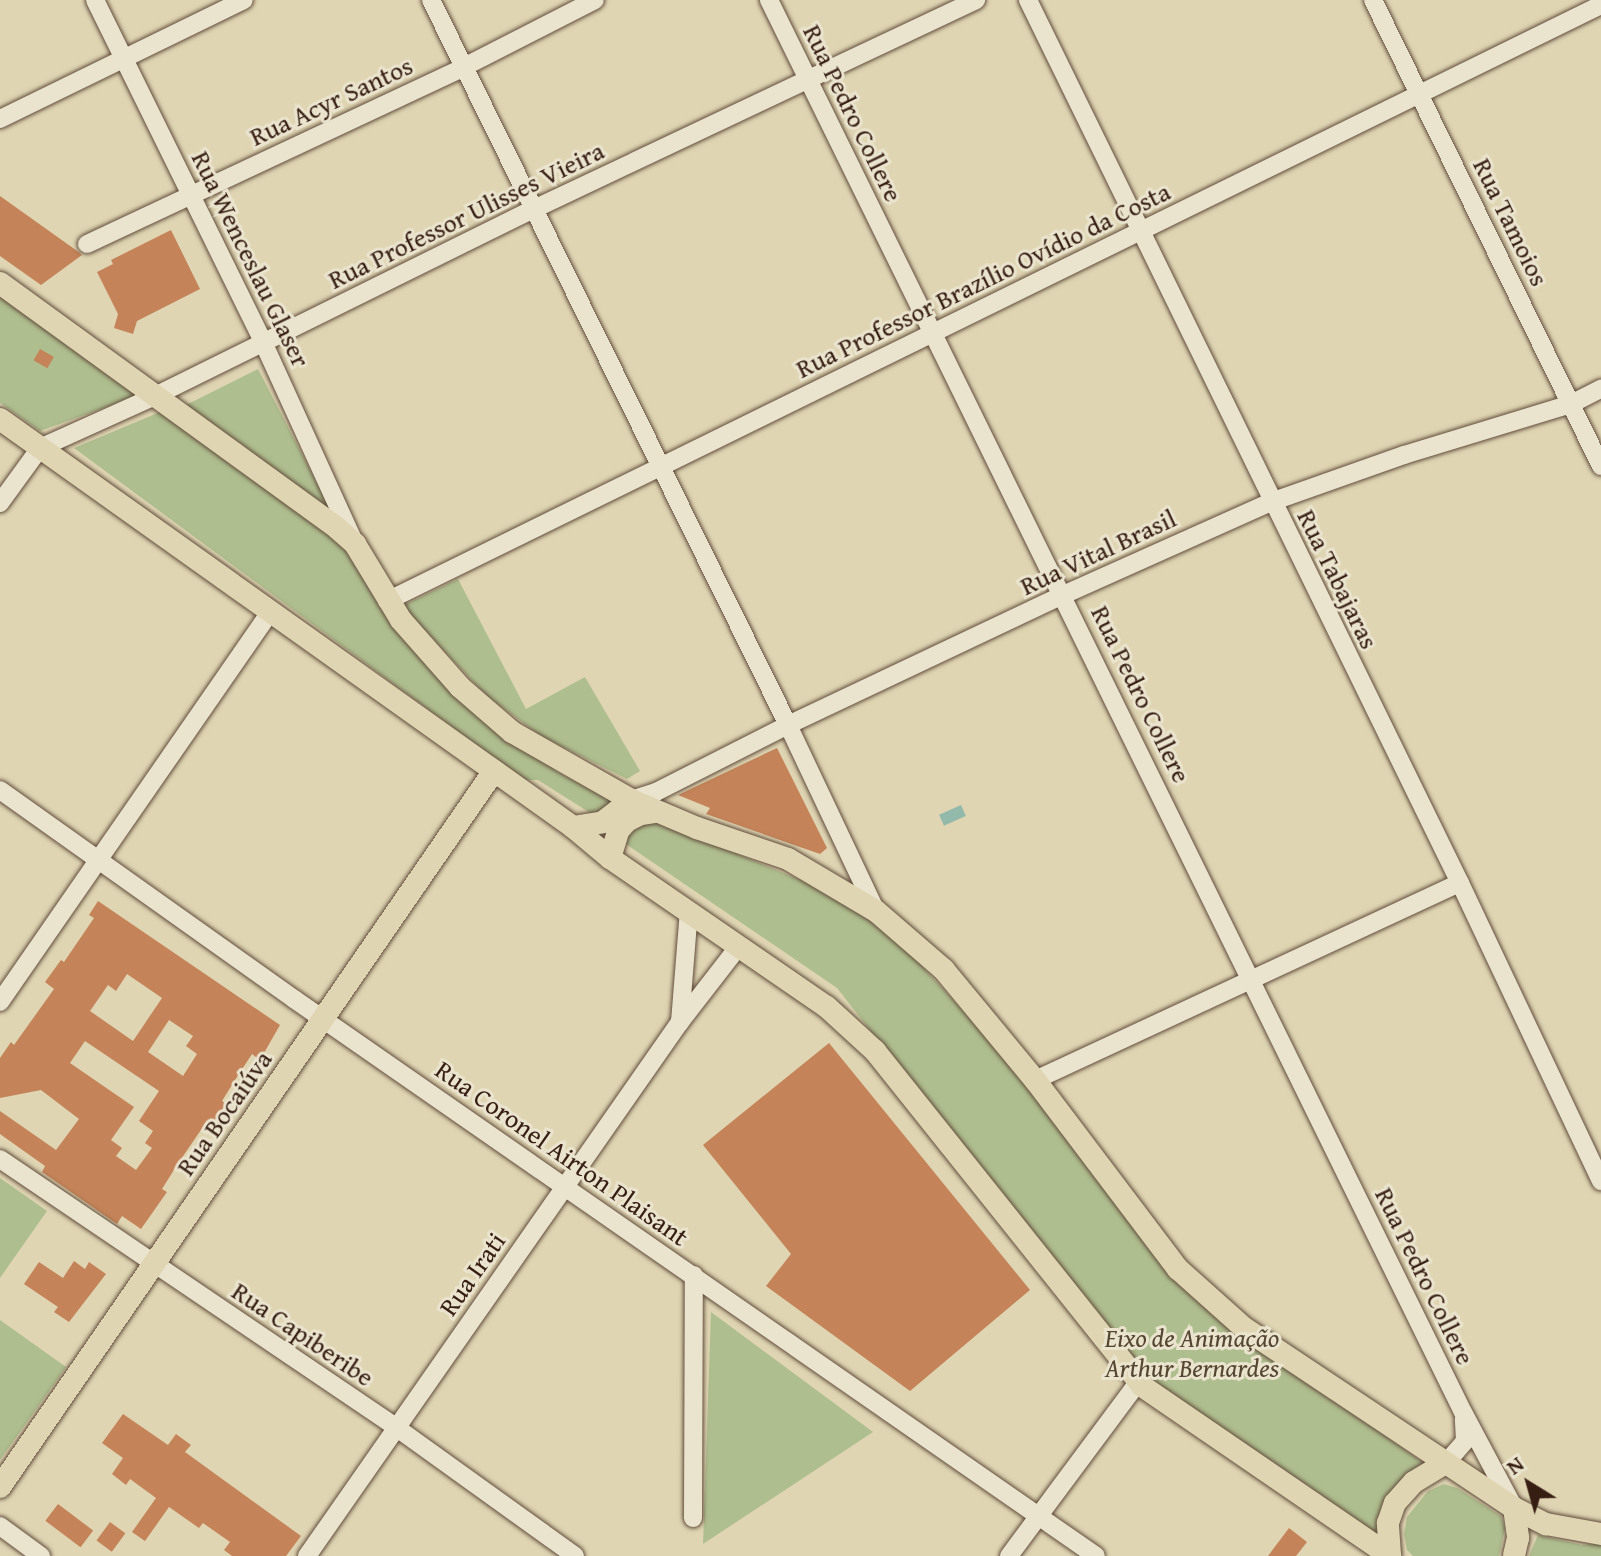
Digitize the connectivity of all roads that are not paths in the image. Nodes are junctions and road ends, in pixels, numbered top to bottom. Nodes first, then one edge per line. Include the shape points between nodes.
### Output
1 (95, 0) edge
2 (244, 0) edge
3 (431, 0) edge
4 (595, 0) edge
5 (769, 0) edge
6 (976, 0) edge
7 (1028, 0) edge
8 (1373, 0) edge
9 (1601, 5) edge
10 (123, 58) junction
11 (464, 67) junction
12 (807, 80) junction
13 (1419, 95) junction
14 (0, 119) edge
15 (191, 195) junction
16 (534, 209) junction
17 (1140, 231) junction
18 (87, 244) dead end
19 (0, 283) edge
20 (934, 331) junction
21 (263, 342) junction
22 (1601, 389) edge
23 (155, 396) junction
24 (1571, 404) junction
25 (0, 419) edge
26 (40, 448) junction
27 (1601, 466) edge
28 (661, 468) junction
29 (1271, 502) junction
30 (0, 503) edge
31 (355, 544) junction
32 (1063, 595) junction
33 (387, 601) junction
34 (271, 611) junction
35 (788, 725) junction
36 (494, 771) junction
37 (0, 790) edge
38 (631, 800) junction
39 (656, 812) junction
40 (573, 827) junction
41 (96, 858) junction
42 (610, 858) junction
43 (1460, 883) junction
44 (689, 911) junction
45 (876, 911) junction
46 (739, 946) junction
47 (1253, 982) junction
48 (0, 1002) edge
49 (323, 1019) junction
50 (680, 1022) junction
51 (1035, 1080) junction
52 (0, 1159) edge
53 (1601, 1181) edge
54 (566, 1186) junction
55 (154, 1265) junction
56 (694, 1275) junction
57 (1138, 1382) junction
58 (1463, 1412) junction
59 (397, 1428) junction
60 (1446, 1463) junction
61 (0, 1487) edge
62 (1514, 1508) junction
63 (1039, 1517) junction
64 (693, 1518) dead end
65 (0, 1526) edge
66 (1601, 1534) edge
67 (41, 1556) edge
68 (307, 1556) edge
69 (575, 1556) edge
70 (1009, 1556) edge
71 (1096, 1556) edge
72 (1390, 1556) edge
73 (1514, 1556) edge

1 - 10 street, Rua Wenceslau Glaser
2 - 10 street
3 - 11 street
4 - 11 street, Rua Acyr Santos
5 - 12 street, Rua Pedro Collere
6 - 12 street, Rua Professor Ulisses Vieira
7 - 17 street, Rua Tabajaras
8 - 13 street, Rua Tamoios
9 - 13 street, Rua Professor Brazílio Ovídio da Costa
10 - 14 street
10 - 15 street, Rua Wenceslau Glaser
11 - 15 street, Rua Acyr Santos
11 - 16 street
12 - 16 street, Rua Professor Ulisses Vieira
12 - 20 street, Rua Pedro Collere
13 - 17 street, Rua Professor Brazílio Ovídio da Costa
13 - 24 street, Rua Tamoios
15 - 18 street, Rua Acyr Santos
15 - 21 street, Rua Wenceslau Glaser
16 - 21 street, Rua Professor Ulisses Vieira
16 - 28 street
17 - 20 street, Rua Professor Brazílio Ovídio da Costa
17 - 29 street, Rua Tabajaras
19 - 23 main road
20 - 28 street, Rua Professor Brazílio Ovídio da Costa
20 - 32 street, Rua Pedro Collere
21 - 23 street, Rua Professor Ulisses Vieira
21 - 31 street, Rua Wenceslau Glaser
22 - 24 street, Rua Vital Brasil
23 - 26 street, Rua Professor Ulisses Vieira
23 - 31 main road
24 - 27 street, Rua Tamoios
24 - 29 street, Rua Vital Brasil
25 - 26 main road
26 - 30 street, Rua Professor Ulisses Vieira
26 - 34 main road
28 - 33 street, Rua Professor Brazílio Ovídio da Costa
28 - 35 street
29 - 32 street, Rua Vital Brasil
29 - 43 street, Rua Tabajaras
31 - 33 main road
32 - 35 street, Rua Vital Brasil
32 - 47 street, Rua Pedro Collere
33 - 38 main road via 460,687 512,732
34 - 36 main road
34 - 41 street
35 - 38 street, Rua Vital Brasil
35 - 45 street
36 - 40 main road
36 - 49 main road, Rua Bocaiúva
37 - 41 street, Rua Coronel Airton Plaisant
38 - 39 main road
38 - 40 main road via 603,822
39 - 42 main road via 627,821 618,831
39 - 45 main road via 788,859
40 - 42 main road
41 - 48 street
41 - 49 street, Rua Coronel Airton Plaisant
42 - 44 main road
43 - 47 street
43 - 53 street, Rua Tabajaras
44 - 46 main road
44 - 50 street
45 - 51 main road via 944,970
46 - 50 street, Rua Irati
46 - 57 main road via 827,1007 875,1051
47 - 51 street
47 - 58 street, Rua Pedro Collere
49 - 54 street, Rua Coronel Airton Plaisant
49 - 55 main road, Rua Bocaiúva
50 - 54 street, Rua Irati
51 - 60 main road via 1178,1269 1216,1306
52 - 55 street, Rua Capiberibe
54 - 56 street, Rua Coronel Airton Plaisant
54 - 59 street, Rua Irati
55 - 59 street, Rua Capiberibe
55 - 61 main road, Rua Bocaiúva
56 - 63 street, Rua Coronel Airton Plaisant
56 - 64 street
57 - 63 street
57 - 72 main road
58 - 60 street via 1465,1441
58 - 62 street, Rua Pedro Collere
59 - 68 street, Rua Irati
59 - 69 street, Rua Capiberibe
60 - 62 main road
60 - 72 main road via 1414,1482 1395,1503 1388,1523
62 - 66 main road via 1546,1524
62 - 73 main road
63 - 70 street
63 - 71 street, Rua Coronel Airton Plaisant
65 - 67 street

